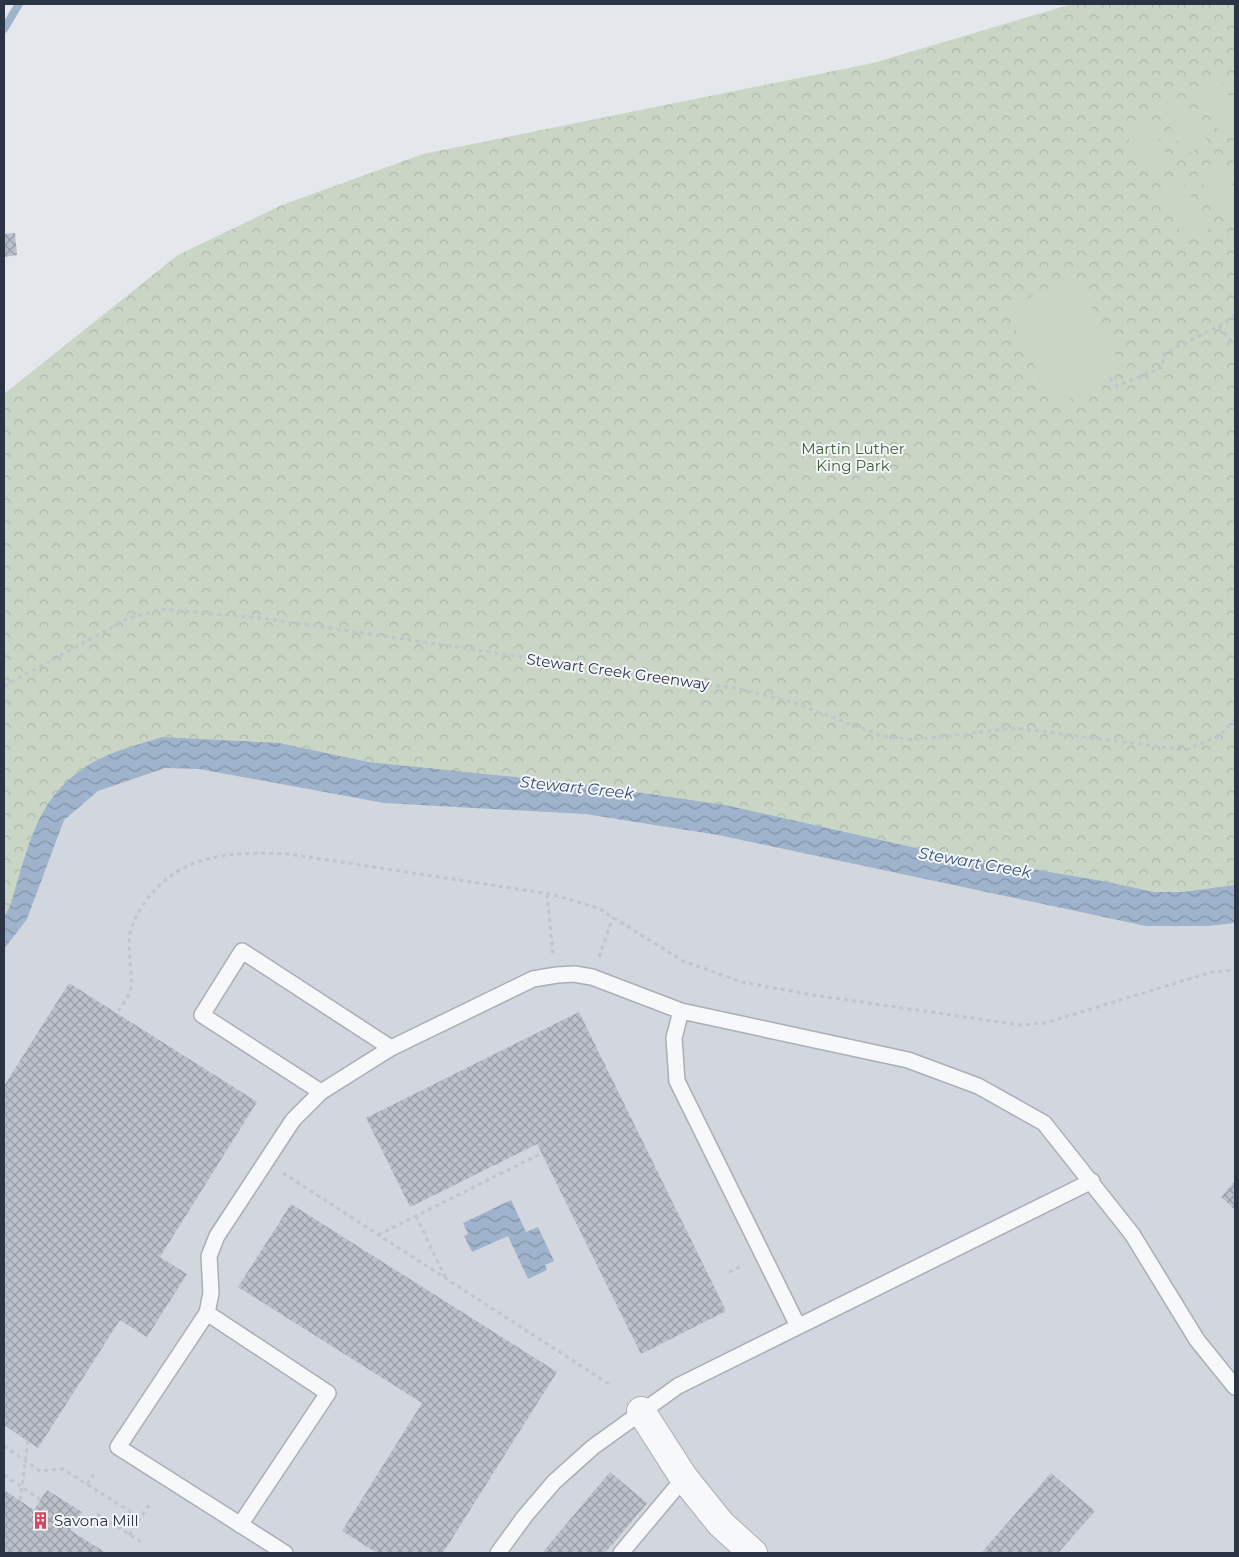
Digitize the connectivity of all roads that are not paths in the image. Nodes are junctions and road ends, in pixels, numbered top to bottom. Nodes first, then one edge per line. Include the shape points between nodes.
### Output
1 (681, 1011) junction
2 (391, 1048) junction
3 (321, 1092) junction
4 (1092, 1182) junction
5 (207, 1313) junction
6 (798, 1326) junction
7 (1235, 1387) edge
8 (641, 1411) junction
9 (684, 1478) junction
10 (240, 1525) junction
11 (285, 1553) edge
12 (498, 1553) edge
13 (621, 1553) edge
14 (753, 1553) edge

1 - 2 lane via 592,977 557,975 534,979
1 - 4 lane via 908,1060 978,1086 1044,1123
1 - 6 lane via 674,1038 677,1081
2 - 3 lane
2 - 3 lane via 242,951 202,1015
3 - 5 lane via 292,1120 217,1236 209,1256 211,1293
4 - 6 lane
4 - 7 lane via 1132,1234 1196,1340
5 - 10 lane via 328,1392
5 - 10 lane via 118,1447
6 - 8 lane via 695,1376
8 - 9 street
8 - 12 lane via 554,1482
9 - 13 lane
9 - 14 street via 721,1524
10 - 11 lane

